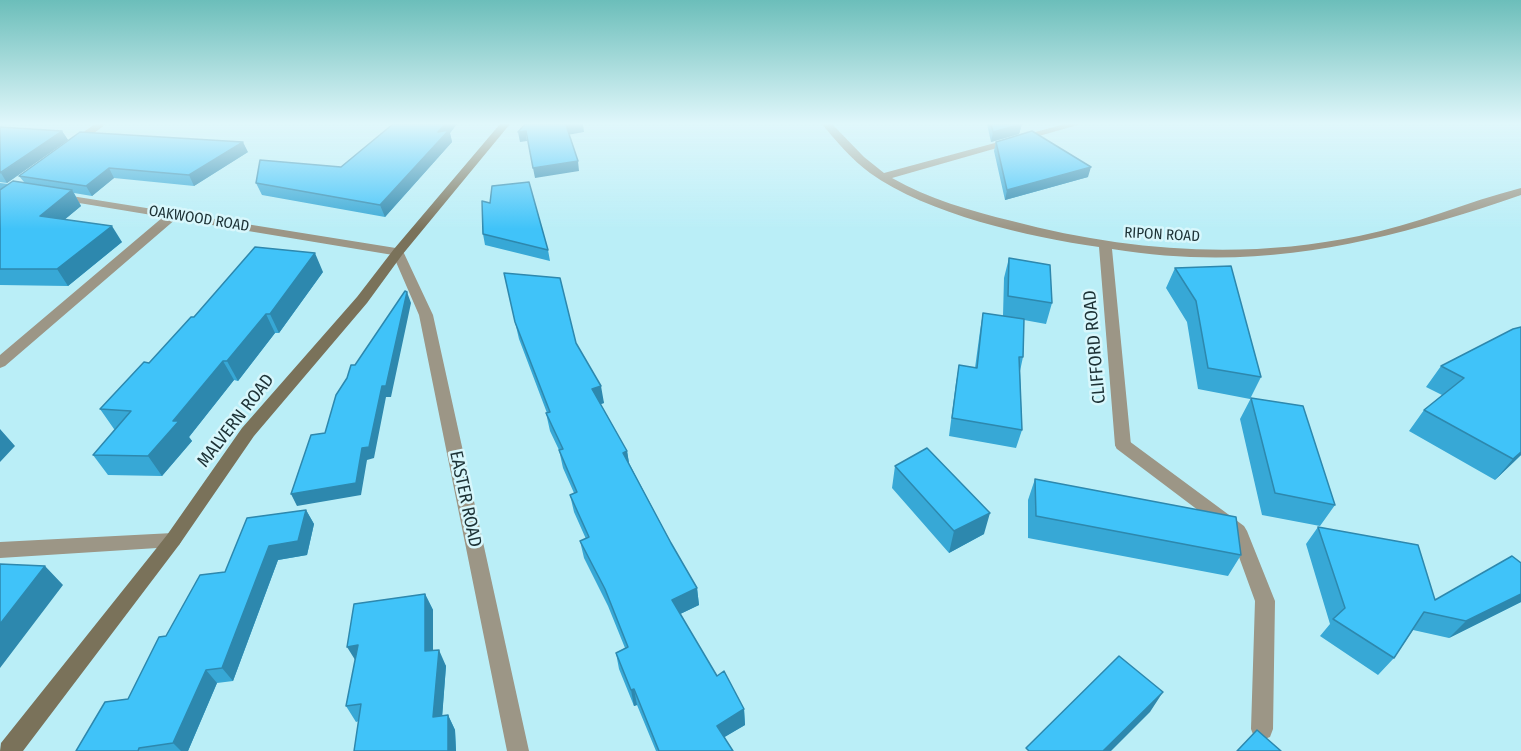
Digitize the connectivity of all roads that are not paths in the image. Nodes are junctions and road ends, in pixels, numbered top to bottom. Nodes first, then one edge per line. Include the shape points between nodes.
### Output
1 (476, 159) edge
2 (859, 159) edge
3 (948, 159) edge
4 (882, 177) junction
5 (1521, 191) edge
6 (45, 194) edge
7 (173, 215) junction
8 (1105, 246) junction
9 (398, 252) junction
10 (0, 363) edge
11 (173, 540) junction
12 (0, 550) edge
13 (1262, 729) dead end
14 (9, 751) edge
15 (518, 751) edge

1 - 9 street, MALVERN ROAD
2 - 4 street, RIPON ROAD
3 - 4 street
4 - 8 street, RIPON ROAD via 937,204 1029,231
5 - 8 street, RIPON ROAD via 1417,227 1337,244 1259,253 1168,253
6 - 7 street, OAKWOOD ROAD
7 - 9 street, OAKWOOD ROAD
7 - 10 street
8 - 13 street, CLIFFORD ROAD via 1123,445 1238,531 1265,602
9 - 11 street, MALVERN ROAD via 362,300 248,432
9 - 15 street, EASTER ROAD via 426,315
11 - 12 street
11 - 14 street, MALVERN ROAD

